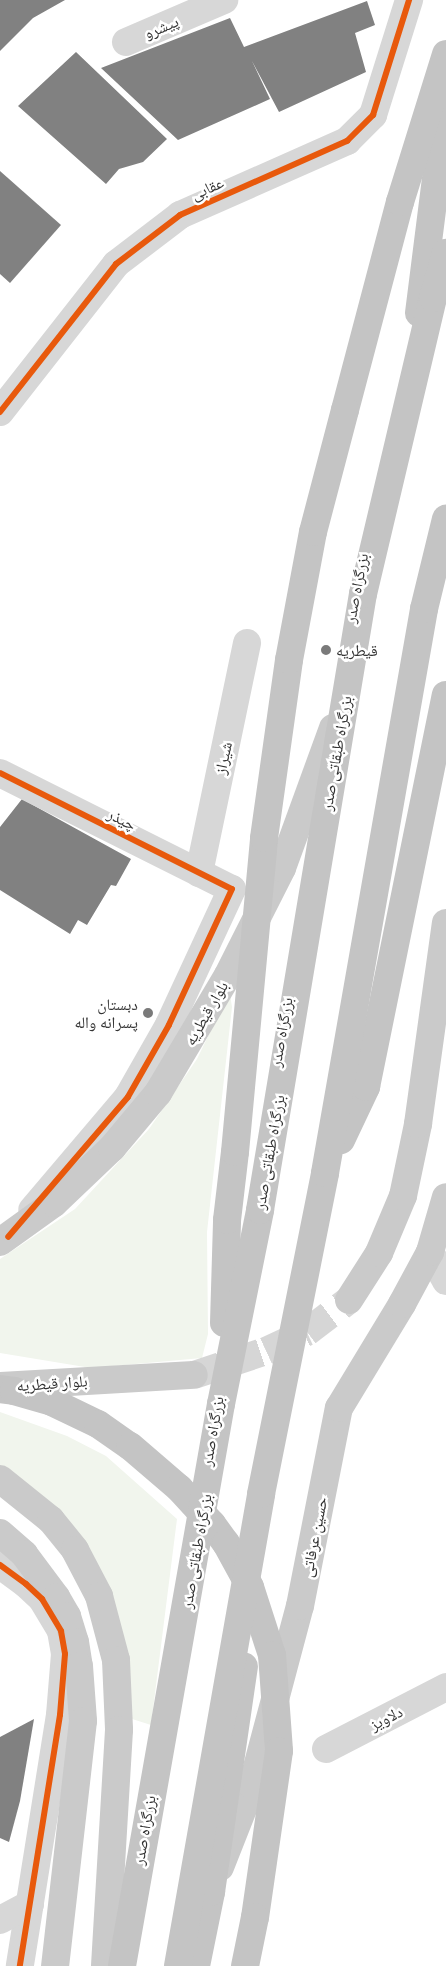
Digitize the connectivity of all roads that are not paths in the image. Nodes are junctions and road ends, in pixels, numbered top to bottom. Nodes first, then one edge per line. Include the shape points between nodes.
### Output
1 (224, 0) edge
2 (409, 0) edge
3 (126, 42) dead end
4 (446, 54) edge
5 (446, 99) edge
6 (446, 253) edge
7 (0, 412) edge
8 (446, 518) edge
9 (446, 558) edge
10 (247, 643) dead end
11 (446, 695) edge
12 (333, 728) junction
13 (0, 773) edge
14 (199, 874) junction
15 (446, 923) edge
16 (325, 1173) junction
17 (446, 1197) edge
18 (4, 1240) edge
19 (430, 1252) junction
20 (446, 1281) edge
21 (349, 1300) tunnel mouth
22 (194, 1375) tunnel mouth
23 (0, 1388) edge
24 (221, 1404) junction
25 (0, 1479) edge
26 (199, 1510) junction
27 (0, 1533) edge
28 (0, 1565) edge
29 (446, 1687) edge
30 (326, 1749) dead end
31 (211, 1892) junction
32 (30, 1904) junction
33 (0, 1920) edge
34 (20, 1966) edge
35 (55, 1966) edge
36 (105, 1966) edge
37 (121, 1966) edge
38 (178, 1966) edge
39 (196, 1966) edge
40 (245, 1966) edge

1 - 3 street, پیشرو
2 - 7 street, عقابی via 373,115 347,141 180,215 116,264
4 - 24 highway, bridge via 400,202 346,410 308,560 289,660 264,838 227,1220
5 - 12 highway, بزرگراه صدر via 422,296 354,592
6 - 24 highway, بزرگراه طبقاتی صدر, bridge via 363,594 260,1210
8 - 16 highway, bridge via 424,609
9 - 31 highway via 334,1175 264,1523
10 - 14 street, شیراز
11 - 16 highway, bridge via 366,1087
12 - 18 main road, بلوار قیطریه via 282,868 228,975 158,1093 112,1148 54,1203
12 - 26 highway, بزرگراه صدر
13 - 14 street, چیذر
14 - 18 street, چیذر via 232,890 170,1025 128,1097
15 - 21 main road via 418,1124 403,1196 379,1253
16 - 38 highway, bridge via 261,1494
17 - 19 main road, حسین عرفاتی
19 - 20 street
19 - 31 main road, حسین عرفاتی via 339,1408 300,1606 252,1786
22 - 23 main road, بلوار قیطریه
23 - 26 highway, bridge via 52,1402 98,1424 156,1468
24 - 37 highway, بزرگراه طبقاتی صدر, bridge
25 - 36 main road via 51,1520 75,1550 99,1596 116,1660 119,1730
26 - 37 highway, بزرگراه صدر
26 - 40 highway, bridge via 226,1543 250,1587 272,1655 279,1750
27 - 35 main road via 24,1554 56,1597 67,1616 79,1666 84,1721
28 - 32 street via 42,1599 61,1631 65,1654 60,1715
29 - 30 street, دلاویز
31 - 39 highway
32 - 33 street
32 - 34 street

